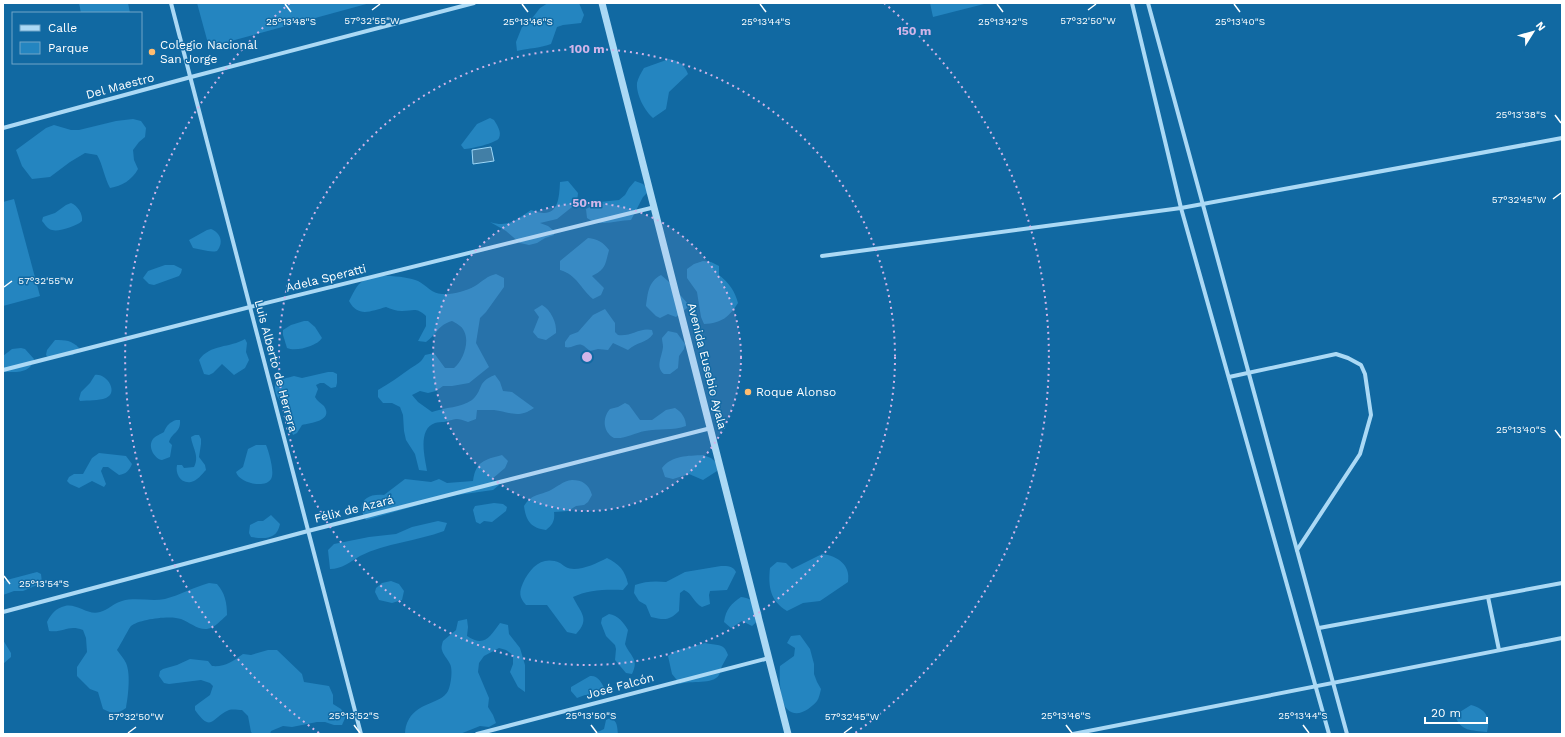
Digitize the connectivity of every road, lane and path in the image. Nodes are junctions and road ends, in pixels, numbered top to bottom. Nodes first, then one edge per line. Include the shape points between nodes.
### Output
1 (171, 3) edge
2 (474, 3) edge
3 (602, 3) edge
4 (1132, 3) edge
5 (1148, 3) edge
6 (190, 77) junction
7 (3, 128) edge
8 (1562, 138) edge
9 (1204, 204) junction
10 (655, 207) junction
11 (1181, 208) junction
12 (822, 256) dead end
13 (250, 307) junction
14 (3, 370) edge
15 (1250, 374) junction
16 (1229, 377) junction
17 (711, 428) junction
18 (308, 531) junction
19 (1297, 550) junction
20 (1562, 583) edge
21 (1488, 597) junction
22 (3, 612) edge
23 (1319, 628) junction
24 (1562, 638) edge
25 (1499, 650) junction
26 (769, 658) junction
27 (1333, 682) junction
28 (1316, 685) junction
29 (361, 734) edge
30 (476, 734) edge
31 (788, 734) edge
32 (1072, 734) edge
33 (1329, 734) edge
34 (1347, 734) edge

1 - 6 street, Luis Alberto de Herrera
2 - 6 street, Del Maestro
3 - 10 street, Avenida Eusebio Ayala
4 - 11 street
5 - 9 street
6 - 7 street, Del Maestro
6 - 13 street, Luis Alberto de Herrera
8 - 9 street
9 - 11 street
9 - 15 street
10 - 13 street, Adela Speratti
10 - 17 street, Avenida Eusebio Ayala
11 - 12 street
11 - 16 street
13 - 14 street, Adela Speratti
13 - 18 street, Luis Alberto de Herrera
15 - 16 street
15 - 19 street
15 - 19 street via 1336,354 1361,365 1365,374 1372,415 1360,454
16 - 28 street
17 - 18 street, Félix de Azará
17 - 26 street, Avenida Eusebio Ayala
18 - 22 street, Félix de Azará
18 - 29 street, Luis Alberto de Herrera
19 - 23 street
20 - 21 street
21 - 23 street
21 - 25 street
23 - 27 street
24 - 25 street
25 - 27 street
26 - 30 street, José Falcón
26 - 31 street, Avenida Eusebio Ayala
27 - 28 street
27 - 34 street
28 - 32 street
28 - 33 street

